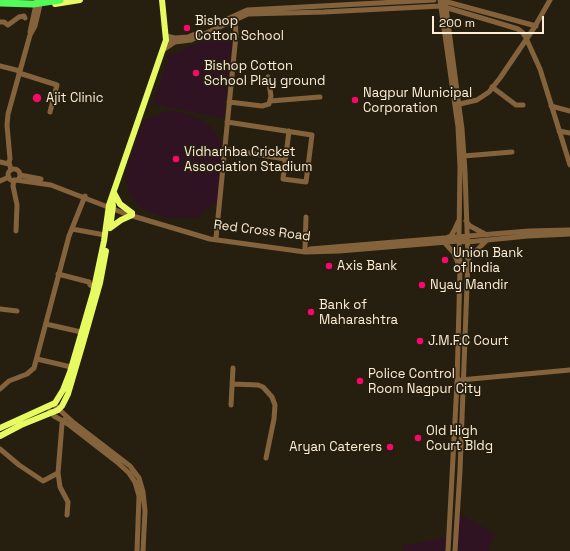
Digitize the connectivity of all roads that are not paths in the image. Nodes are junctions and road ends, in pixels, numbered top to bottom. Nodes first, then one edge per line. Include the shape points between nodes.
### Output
1 (60, 0) edge
2 (80, 0) edge
3 (162, 0) edge
4 (434, 0) edge
5 (550, 0) edge
6 (40, 2) edge
7 (443, 2) edge
8 (0, 3) edge
9 (25, 18) dead end
10 (235, 19) junction
11 (0, 22) edge
12 (536, 26) junction
13 (165, 27) junction
14 (166, 38) junction
15 (526, 38) junction
16 (175, 40) junction
17 (163, 50) junction
18 (0, 66) edge
19 (20, 72) junction
20 (268, 77) dead end
21 (492, 88) junction
22 (320, 97) dead end
23 (270, 101) junction
24 (229, 102) junction
25 (460, 104) junction
26 (523, 105) dead end
27 (551, 106) junction
28 (570, 111) edge
29 (50, 112) dead end
30 (227, 122) junction
31 (289, 131) junction
32 (559, 131) junction
33 (570, 133) edge
34 (224, 149) junction
35 (512, 152) dead end
36 (464, 156) junction
37 (285, 159) junction
38 (9, 161) junction
39 (0, 162) edge
40 (570, 165) edge
41 (13, 169) junction
42 (15, 178) junction
43 (0, 181) edge
44 (113, 195) junction
45 (84, 197) junction
46 (111, 207) junction
47 (132, 214) junction
48 (460, 216) junction
49 (306, 218) dead end
50 (466, 221) junction
51 (110, 228) junction
52 (72, 229) junction
53 (570, 230) edge
54 (16, 231) dead end
55 (570, 234) edge
56 (105, 235) junction
57 (467, 235) junction
58 (487, 237) junction
59 (216, 238) junction
60 (459, 238) junction
61 (444, 240) junction
62 (467, 242) junction
63 (379, 245) junction
64 (305, 249) junction
65 (468, 259) junction
66 (460, 268) junction
67 (58, 274) junction
68 (94, 287) junction
69 (0, 309) edge
70 (17, 311) dead end
71 (46, 324) junction
72 (82, 332) junction
73 (37, 359) junction
74 (71, 367) junction
75 (233, 368) dead end
76 (570, 370) edge
77 (457, 380) junction
78 (463, 380) junction
79 (232, 384) junction
80 (0, 389) edge
81 (231, 404) dead end
82 (50, 408) junction
83 (58, 410) junction
84 (66, 416) junction
85 (63, 421) junction
86 (1, 432) edge
87 (0, 449) edge
88 (266, 458) dead end
89 (58, 473) junction
90 (67, 515) dead end
91 (137, 551) edge
92 (143, 551) edge
93 (448, 551) edge
94 (455, 551) edge

1 - 8 highway, bridge via 28,4
2 - 6 main road
3 - 13 main road
4 - 16 street via 247,10 211,28
5 - 12 street
6 - 8 highway, bridge
6 - 8 main road via 23,7
6 - 19 street
7 - 10 street via 324,12 248,14
7 - 12 street
7 - 15 street via 518,29
7 - 25 street
7 - 48 street via 458,127
9 - 11 street via 19,17 8,25
10 - 16 street via 190,40
10 - 24 street via 236,35
12 - 15 street
13 - 14 main road
13 - 16 street
14 - 16 street
14 - 17 main road
15 - 21 street
15 - 27 street via 540,69
16 - 17 street
17 - 44 main road
18 - 19 street
19 - 29 street via 57,84
19 - 38 street via 8,114
20 - 23 street
21 - 25 street via 477,100
21 - 26 street via 516,106
22 - 23 street
23 - 24 street via 269,104 262,106
24 - 30 street
25 - 36 street
27 - 28 street
27 - 32 street
30 - 31 street
30 - 34 street
31 - 37 street
31 - 37 street via 312,135 306,182 283,179
32 - 33 street
32 - 40 street
34 - 37 street
34 - 59 street
35 - 36 street
36 - 50 street
38 - 39 street
38 - 41 street
41 - 42 street via 9,173
41 - 42 street via 18,170
42 - 43 street
42 - 45 street via 49,181
42 - 54 street via 13,186 17,205
44 - 46 main road
44 - 47 main road
45 - 46 street, Red Cross Road
45 - 52 street
46 - 47 street, Red Cross Road
46 - 51 main road
46 - 56 main road
47 - 51 main road
47 - 59 street, Red Cross Road
47 - 63 street via 210,239 267,248 304,252 338,251
48 - 60 street
48 - 61 street via 456,229
49 - 64 street
50 - 57 street
50 - 58 street
51 - 83 main road via 100,283 84,342 68,394
52 - 56 street
52 - 67 street
53 - 58 street, Red Cross Road via 530,231
55 - 58 street, Red Cross Road
56 - 68 main road
57 - 58 street, Red Cross Road
57 - 60 street, Red Cross Road
57 - 62 street
58 - 62 street, Red Cross Road
58 - 65 street
59 - 64 street, Red Cross Road
60 - 61 street, Red Cross Road
60 - 62 street, Red Cross Road
60 - 66 street
61 - 63 street, Red Cross Road
61 - 66 street via 454,253
62 - 65 street
63 - 64 street, Red Cross Road
65 - 78 street
66 - 77 street
67 - 68 street via 89,282
67 - 71 street
68 - 72 main road
69 - 70 street
71 - 72 street
71 - 73 street
72 - 74 main road
73 - 74 street
73 - 80 street via 34,368 27,374 9,381
74 - 82 main road via 63,390
75 - 79 street
76 - 78 street
77 - 78 street
77 - 93 street
78 - 94 street
79 - 81 street
79 - 88 street via 258,385 272,398 275,405 274,419
82 - 83 main road
82 - 85 street
82 - 86 main road
83 - 84 street
84 - 85 street
84 - 92 street via 130,466 139,478 145,511
85 - 89 street
85 - 91 street via 117,462 135,482 139,496
87 - 89 street via 18,465 43,481
89 - 90 street via 60,487 68,502

